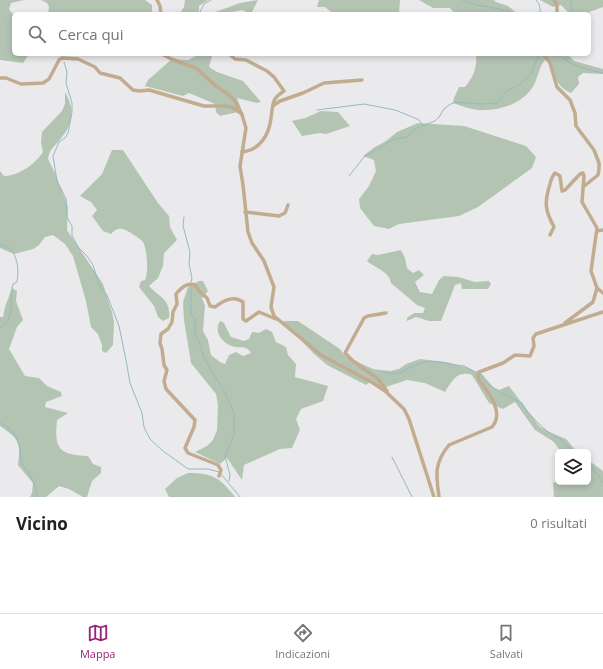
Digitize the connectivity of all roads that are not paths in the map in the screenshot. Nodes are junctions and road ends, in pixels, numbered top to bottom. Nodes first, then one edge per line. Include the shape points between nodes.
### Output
1 (158, 0) edge
2 (554, 0) edge
3 (162, 12) edge
4 (557, 12) edge
5 (165, 56) edge
6 (231, 56) edge
7 (544, 56) edge
8 (0, 78) edge
9 (362, 80) dead end
10 (273, 106) junction
11 (242, 114) junction
12 (242, 152) junction
13 (583, 187) junction
14 (288, 205) dead end
15 (245, 212) junction
16 (597, 230) junction
17 (603, 230) edge
18 (550, 235) dead end
19 (597, 288) junction
20 (603, 293) edge
21 (603, 312) edge
22 (386, 313) dead end
23 (277, 319) junction
24 (563, 325) junction
25 (390, 395) junction
26 (219, 476) dead end
27 (434, 497) edge
28 (439, 497) edge

1 - 3 street
2 - 4 street
5 - 11 street via 196,68 229,95
6 - 10 street via 246,60 274,76 284,91
7 - 13 street via 550,64 557,87 570,100 576,126 594,150 599,163 598,175
8 - 11 street via 21,84 43,83 49,79 59,60 78,58 95,66 100,72 120,78 133,90 149,90 204,106 232,107
9 - 10 street via 324,83
10 - 12 street via 265,139 249,152
11 - 12 street via 246,128
12 - 15 street via 240,166
13 - 16 street via 582,202
13 - 18 street via 583,173 562,191 560,176 556,173 553,176 546,198 546,212 554,227
14 - 15 street via 285,213 279,216
15 - 23 street via 252,243 264,261 274,287 271,307
16 - 17 street
16 - 19 street via 591,271
19 - 20 street
19 - 24 street via 593,302
21 - 24 street
22 - 25 street via 364,318 345,353 353,362 378,379
23 - 25 street via 321,355
23 - 26 street via 259,312 246,321 243,319 243,302 227,300 215,307 210,306 207,298 192,284 182,287 176,294 177,304 172,322 161,334 160,343 167,370 164,381 166,389 195,420 185,448 188,453 218,465 221,470
24 - 28 street via 536,334 530,356 515,354 503,363 479,372 479,380 495,405 496,423 449,445 445,450 436,470
25 - 27 street via 404,409

